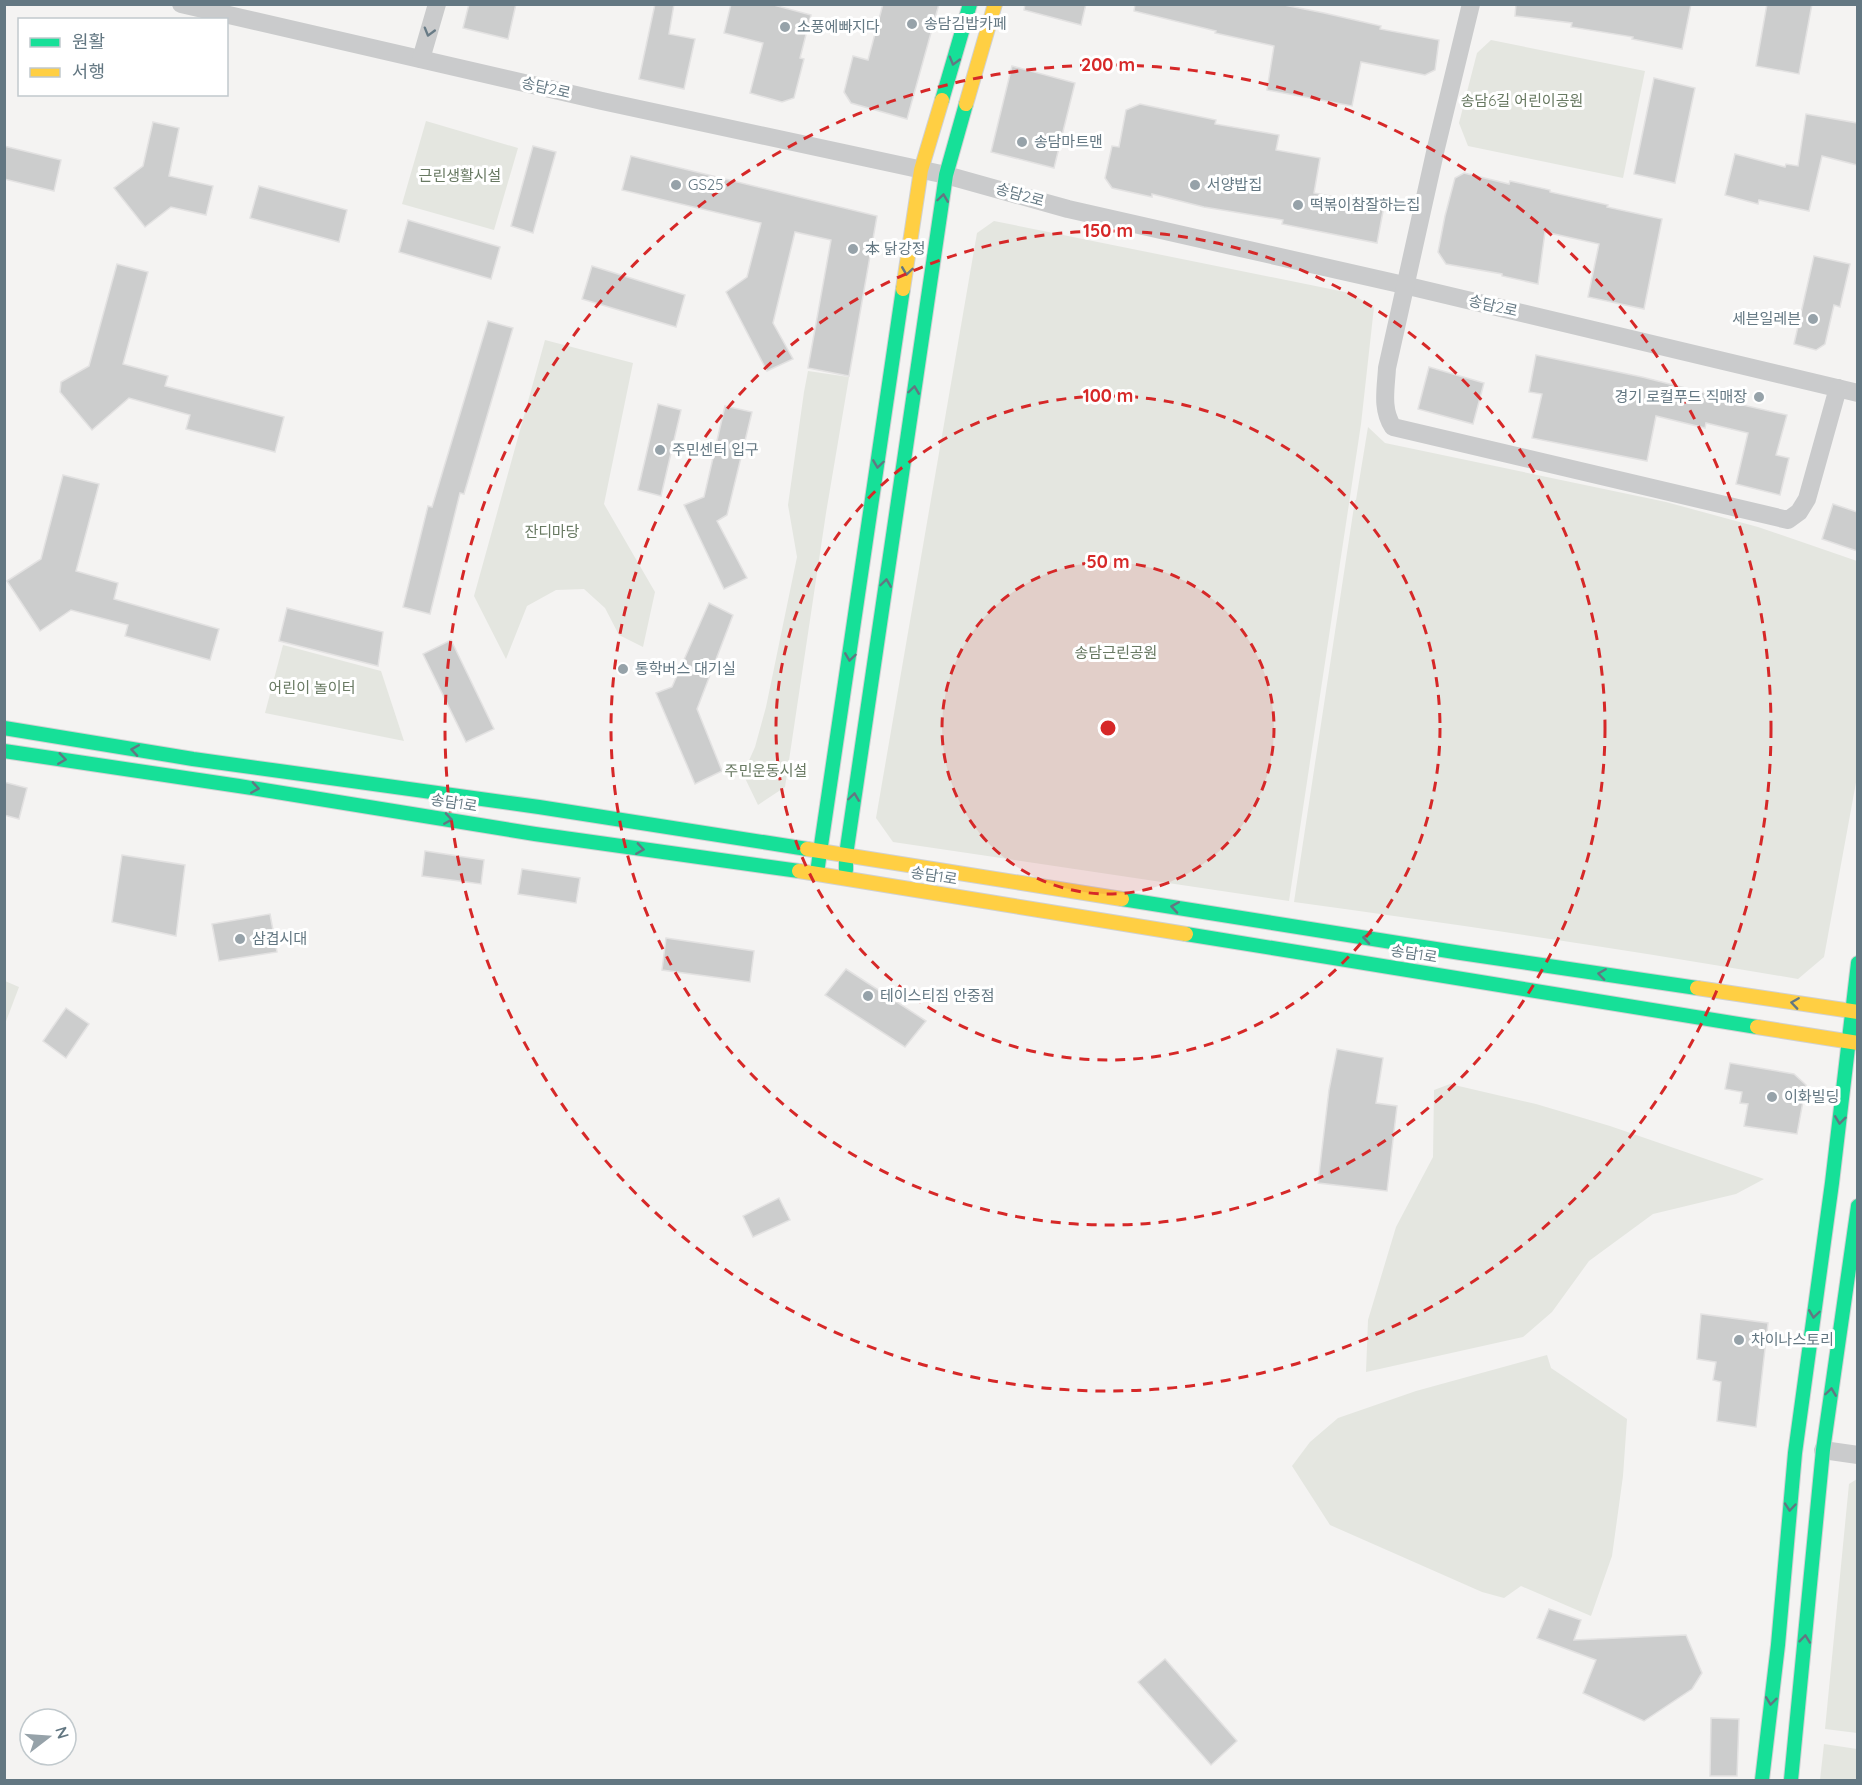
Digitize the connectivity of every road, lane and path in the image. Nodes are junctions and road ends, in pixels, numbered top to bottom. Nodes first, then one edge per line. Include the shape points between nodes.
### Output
1 (180, 4) edge
2 (437, 4) edge
3 (970, 4) edge
4 (995, 4) edge
5 (1471, 4) edge
6 (421, 59) junction
7 (921, 170) junction
8 (946, 175) junction
9 (1404, 285) junction
10 (1838, 388) junction
11 (1857, 393) edge
12 (4, 728) edge
13 (4, 751) edge
14 (821, 850) junction
15 (846, 855) junction
16 (817, 874) junction
17 (846, 879) junction
18 (1857, 963) edge
19 (1856, 1014) edge
20 (1853, 1042) edge
21 (1857, 1206) edge
22 (1823, 1450) junction
23 (1857, 1455) edge
24 (1762, 1780) edge
25 (1791, 1780) edge

1 - 6 street, 송담2로
2 -> 6 street
3 -> 7 main road
4 - 8 main road
5 - 9 street
6 - 7 street, 송담2로
7 - 8 street, 송담2로
7 -> 14 main road
8 - 9 street, 송담2로 via 1068,209
15 -> 8 main road
9 - 10 street, 송담2로
9 - 10 street via 1387,368 1386,416 1393,427 1438,438 1788,520 1807,499
10 - 11 street, 송담2로
14 -> 12 main road, 송담1로
13 -> 16 main road, 송담1로
14 - 15 main road, 송담1로
14 - 16 main road
15 - 17 main road
19 -> 15 main road, 송담1로
16 - 17 main road, 송담1로
17 - 20 main road, 송담1로
18 - 19 main road
19 - 20 main road
20 -> 24 main road via 1795,1453
22 -> 21 main road
22 - 23 street
25 -> 22 main road

